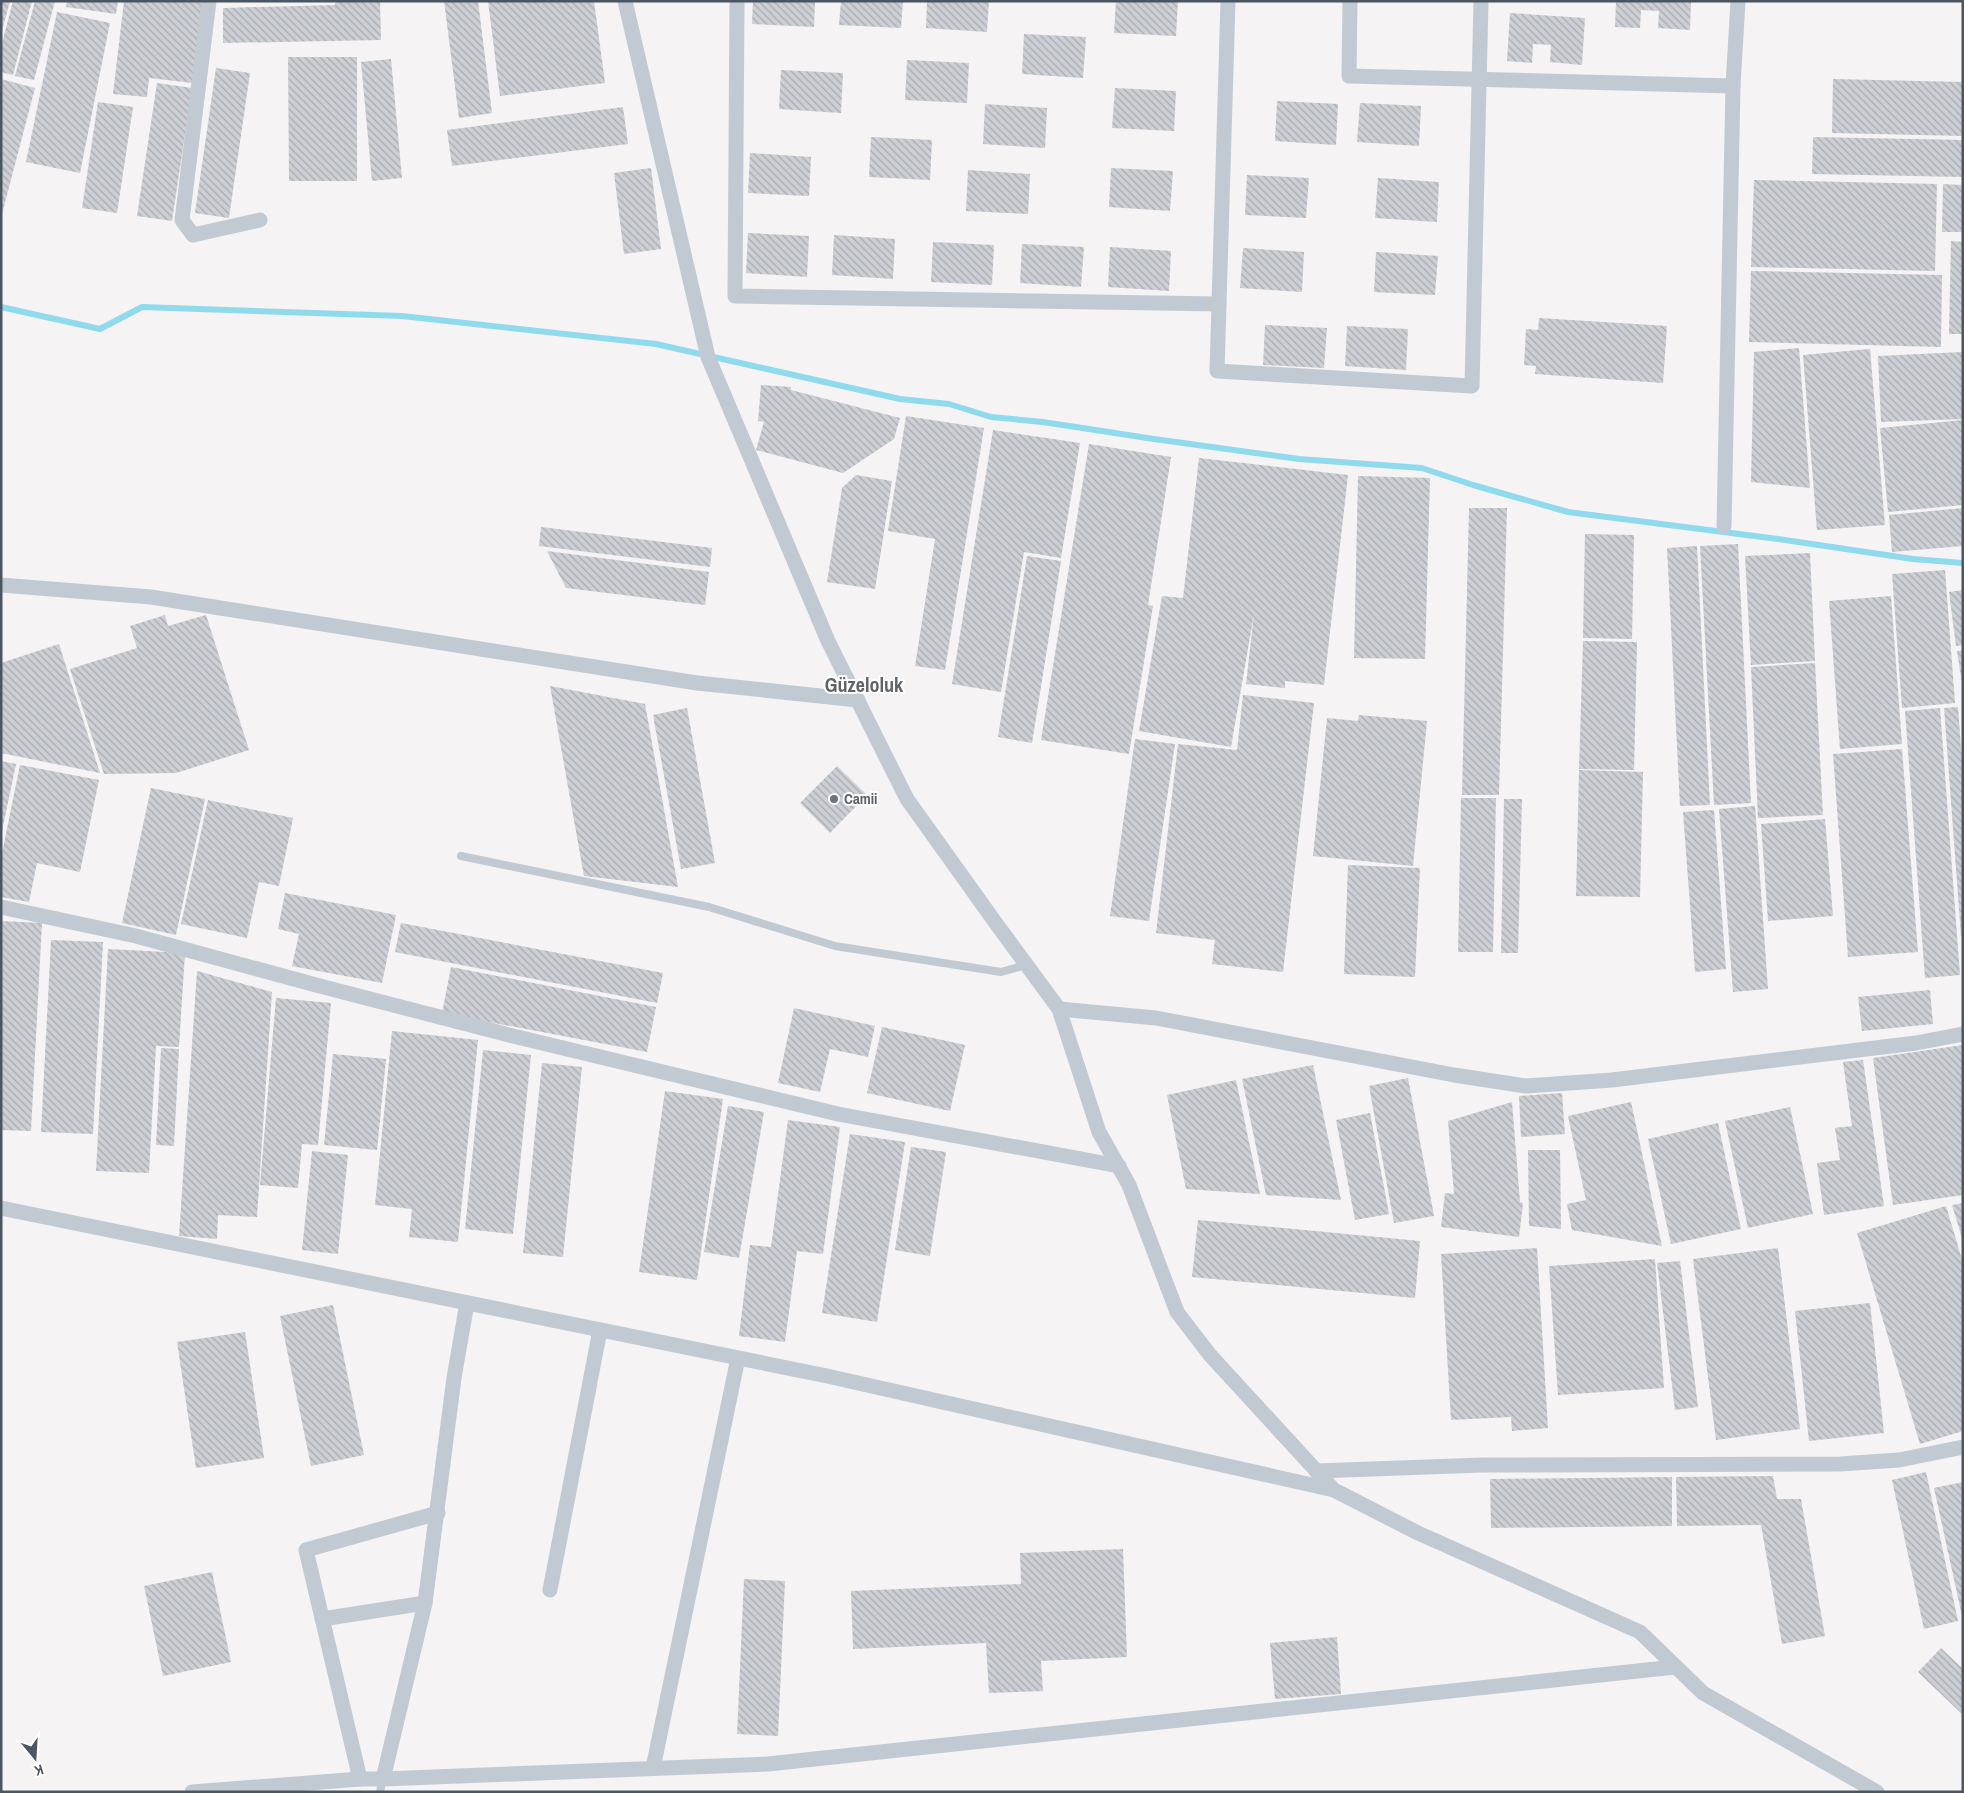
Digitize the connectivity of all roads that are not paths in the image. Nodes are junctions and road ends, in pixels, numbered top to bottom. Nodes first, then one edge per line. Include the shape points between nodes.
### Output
1 (209, 1) edge
2 (625, 1) edge
3 (737, 1) edge
4 (1228, 1) edge
5 (1350, 1) edge
6 (1481, 1) edge
7 (1738, 1) edge
8 (1479, 78) junction
9 (1733, 86) junction
10 (260, 220) dead end
11 (1219, 304) junction
12 (1724, 526) dead end
13 (1, 585) edge
14 (858, 700) junction
15 (461, 856) dead end
16 (1, 907) edge
17 (1026, 965) junction
18 (1059, 1008) junction
19 (1963, 1034) edge
20 (1119, 1166) junction
21 (1, 1208) edge
22 (467, 1303) junction
23 (600, 1330) junction
24 (738, 1358) junction
25 (1963, 1447) edge
26 (1316, 1471) junction
27 (1334, 1490) junction
28 (438, 1513) junction
29 (550, 1590) dead end
30 (425, 1603) junction
31 (322, 1618) junction
32 (1675, 1667) junction
33 (653, 1768) junction
34 (360, 1779) junction
35 (382, 1785) edge
36 (192, 1792) edge
37 (1877, 1792) edge

1 - 10 street via 182,220 193,234
2 - 14 street via 708,357 828,641
3 - 11 street via 735,296
4 - 11 street
5 - 8 street via 1349,76
6 - 8 street
7 - 9 street
8 - 9 street
8 - 11 street via 1472,386 1217,372
9 - 12 street
13 - 14 street via 150,597 696,683
14 - 17 street via 907,799
15 - 17 lane via 709,907 835,946 1001,972
16 - 20 street via 136,936 504,1033 838,1114
17 - 18 street
18 - 19 street via 1156,1018 1526,1086 1612,1080 1916,1043
18 - 20 street via 1099,1132
20 - 26 street via 1177,1312 1210,1355
21 - 22 street
22 - 23 street
22 - 28 street via 454,1378
23 - 24 street
23 - 29 street
24 - 27 street
24 - 33 street
25 - 26 street via 1899,1460 1840,1464 1483,1465
26 - 27 street
27 - 32 street via 1418,1533 1640,1632
28 - 30 street
28 - 31 street via 306,1550
30 - 31 street
30 - 35 street
31 - 34 street
32 - 33 street via 768,1764
32 - 37 street via 1703,1693
33 - 35 street
34 - 35 street
34 - 36 street

